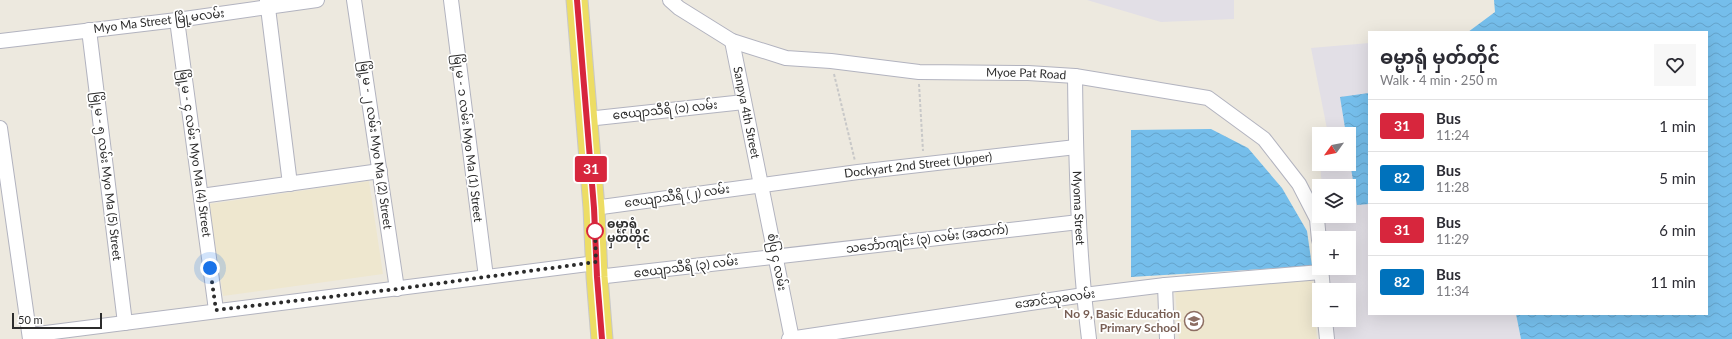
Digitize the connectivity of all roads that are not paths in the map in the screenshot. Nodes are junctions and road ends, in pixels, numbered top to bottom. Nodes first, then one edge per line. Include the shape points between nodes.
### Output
1 (317, 0) edge
2 (354, 0) edge
3 (451, 0) edge
4 (577, 0) edge
5 (670, 0) edge
6 (267, 4) edge
7 (177, 20) junction
8 (88, 30) junction
9 (0, 41) edge
10 (732, 41) junction
11 (1075, 76) junction
12 (744, 102) junction
13 (587, 119) junction
14 (0, 128) edge
15 (1076, 147) junction
16 (380, 171) junction
17 (290, 184) junction
18 (761, 185) junction
19 (201, 196) junction
20 (594, 208) junction
21 (1079, 222) junction
22 (1318, 231) edge
23 (776, 257) junction
24 (596, 270) junction
25 (1312, 271) edge
26 (486, 276) junction
27 (1165, 285) junction
28 (397, 289) junction
29 (1084, 295) junction
30 (216, 310) junction
31 (125, 323) junction
32 (1326, 327) edge
33 (30, 337) edge
34 (602, 339) edge
35 (791, 339) edge
36 (1089, 339) edge
37 (1167, 339) edge
38 (1327, 339) edge

1 - 6 street, Myo Ma Street မြို့မလမ်း
2 - 16 street, မြို့မ - ၂ လမ်း Myo Ma (2) Street
3 - 26 street, မြို့မ - ၁ လမ်း Myo Ma (1) Street
4 - 13 main road
5 - 10 street, Myoe Pat Road
6 - 7 street, Myo Ma Street မြို့မလမ်း
6 - 17 street
7 - 8 street, Myo Ma Street မြို့မလမ်း
7 - 19 street, မြို့မ - ၄ လမ်း Myo Ma (4) Street
8 - 9 street, Myo Ma Street မြို့မလမ်း
8 - 31 street, မြို့မ - ၅ လမ်း Myo Ma (5) Street
10 - 11 street, Myoe Pat Road via 786,58 919,72
10 - 12 street, Sanpya 4th Street
11 - 15 street, Myoma Street
11 - 22 street, Myoe Pat Road via 1208,98 1264,139 1295,178 1317,220
12 - 13 street, ဇေယျာသီရိ (၁) လမ်း
12 - 18 street, Sanpya 4th Street
13 - 20 main road
14 - 33 street
15 - 18 street, Dockyart 2nd Street (Upper)
15 - 21 street, Myoma Street
16 - 17 street
16 - 28 street, မြို့မ - ၂ လမ်း Myo Ma (2) Street
17 - 19 street
18 - 20 street, ဇေယျာသီရိ (၂) လမ်း
18 - 23 street, စံပြ ၄ လမ်း
19 - 30 street, မြို့မ - ၄ လမ်း Myo Ma (4) Street
20 - 24 main road
21 - 23 street, သင်္ဘောကျင်း (၃) လမ်း (အထက်)
21 - 29 street, Myoma Street
23 - 24 street, ဇေယျာသီရိ (၃) လမ်း
23 - 35 street, စံပြ ၄ လမ်း
24 - 26 street, ဇေယျာသီရိ (၃) လမ်း
24 - 34 main road
25 - 27 street, အောင်သုခလမ်း
26 - 28 street, ဇေယျာသီရိ (၃) လမ်း
27 - 29 street, အောင်သုခလမ်း
27 - 37 street
28 - 30 street, ဇေယျာသီရိ (၃) လမ်း
29 - 35 street, အောင်သုခလမ်း
29 - 36 street, Myoma Street
30 - 31 street, ဇေယျာသီရိ (၃) လမ်း
31 - 33 street, ဇေယျာသီရိ (၃) လမ်း
32 - 38 street

